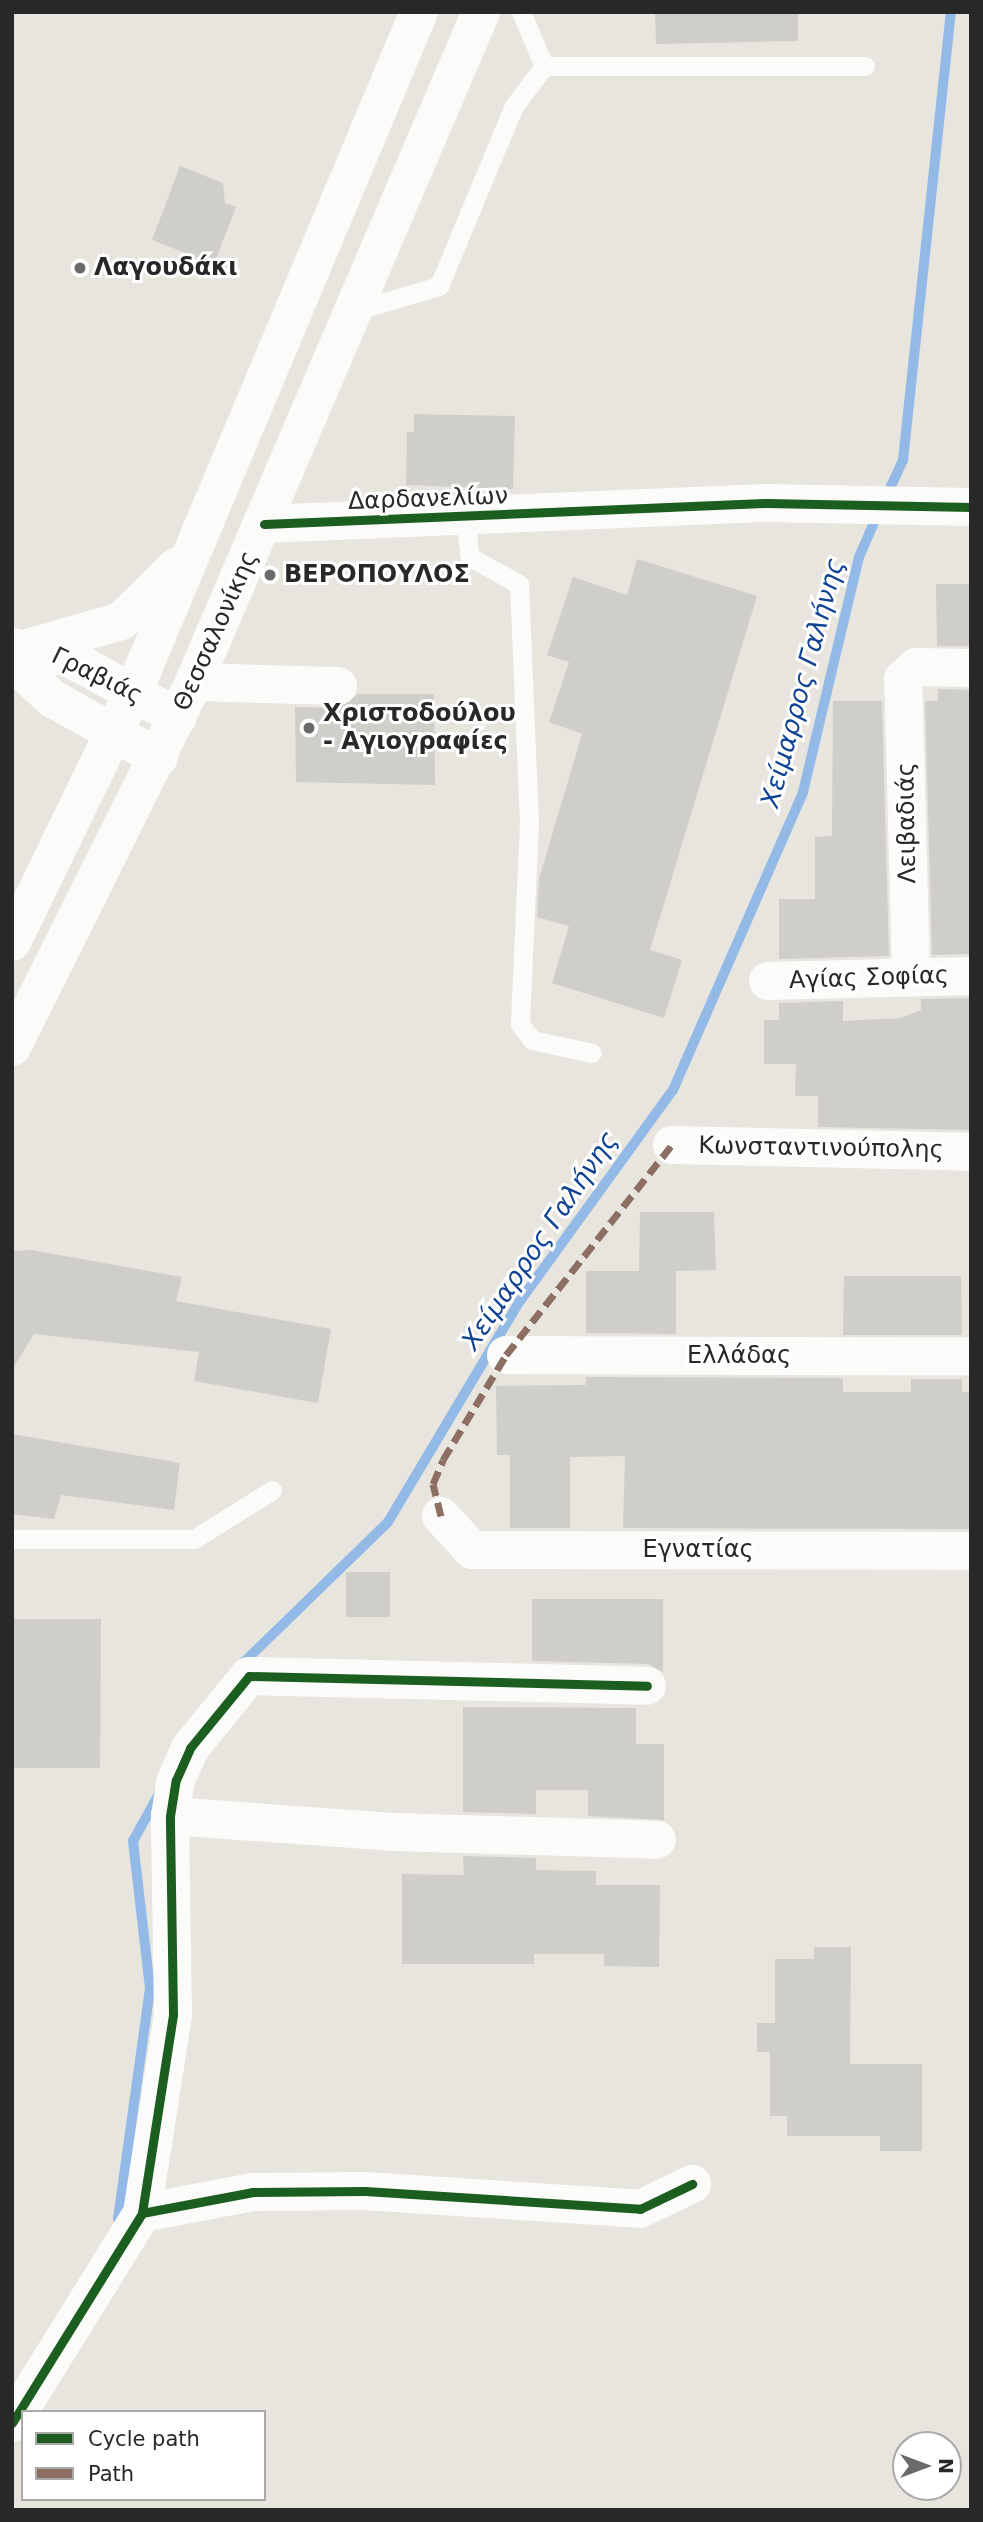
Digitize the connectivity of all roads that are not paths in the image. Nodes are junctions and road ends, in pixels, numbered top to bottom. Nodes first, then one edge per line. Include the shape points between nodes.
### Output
1 (419, 12) edge
2 (481, 12) edge
3 (521, 12) edge
4 (544, 66) junction
5 (865, 66) dead end
6 (354, 311) junction
7 (971, 507) edge
8 (465, 517) junction
9 (264, 524) junction
10 (199, 540) junction
11 (18, 652) edge
12 (971, 668) edge
13 (194, 682) junction
14 (338, 686) dead end
15 (133, 693) junction
16 (178, 717) junction
17 (116, 732) junction
18 (159, 758) junction
19 (12, 942) edge
20 (911, 975) junction
21 (971, 976) edge
22 (768, 981) dead end
23 (12, 1047) edge
24 (592, 1053) dead end
25 (672, 1145) dead end
26 (971, 1152) edge
27 (506, 1356) dead end
28 (971, 1357) edge
29 (272, 1490) dead end
30 (442, 1516) dead end
31 (12, 1539) edge
32 (971, 1551) edge
33 (647, 1686) dead end
34 (170, 1816) junction
35 (657, 1840) dead end
36 (692, 2184) dead end
37 (142, 2213) junction
38 (12, 2423) edge

1 - 10 street, Θεσσαλονίκης
2 - 6 street, Θεσσαλονίκης
3 - 4 lane
4 - 5 lane
4 - 6 lane via 514,106 439,285
6 - 9 street, Θεσσαλονίκης
7 - 8 street, Δαρδανελίων via 766,503
8 - 9 street, Δαρδανελίων
8 - 24 lane via 470,557 519,584 529,823 520,1024 525,1037
9 - 13 street, Θεσσαλονίκης
10 - 11 street via 121,621
10 - 15 street, Θεσσαλονίκης
11 - 15 street, Γραβιάς via 69,658
11 - 17 street, Γραβιάς via 53,699
12 - 20 street, Λειβαδιάς via 906,671
13 - 14 street
13 - 16 street, Θεσσαλονίκης
15 - 16 street, Γραβιάς
15 - 17 street, Θεσσαλονίκης
16 - 18 street, Θεσσαλονίκης
17 - 18 street, Γραβιάς
17 - 19 street, Θεσσαλονίκης
18 - 23 street, Θεσσαλονίκης
20 - 21 street, Αγίας Σοφίας
20 - 22 street, Αγίας Σοφίας
25 - 26 street, Κωνσταντινούπολης
27 - 28 street, Ελλάδας
29 - 31 lane via 194,1539
30 - 32 street, Εγνατίας via 472,1550
33 - 34 street via 249,1676 190,1748
34 - 35 street
34 - 37 street via 173,2015
36 - 37 street via 640,2210 365,2191 253,2192
37 - 38 street

